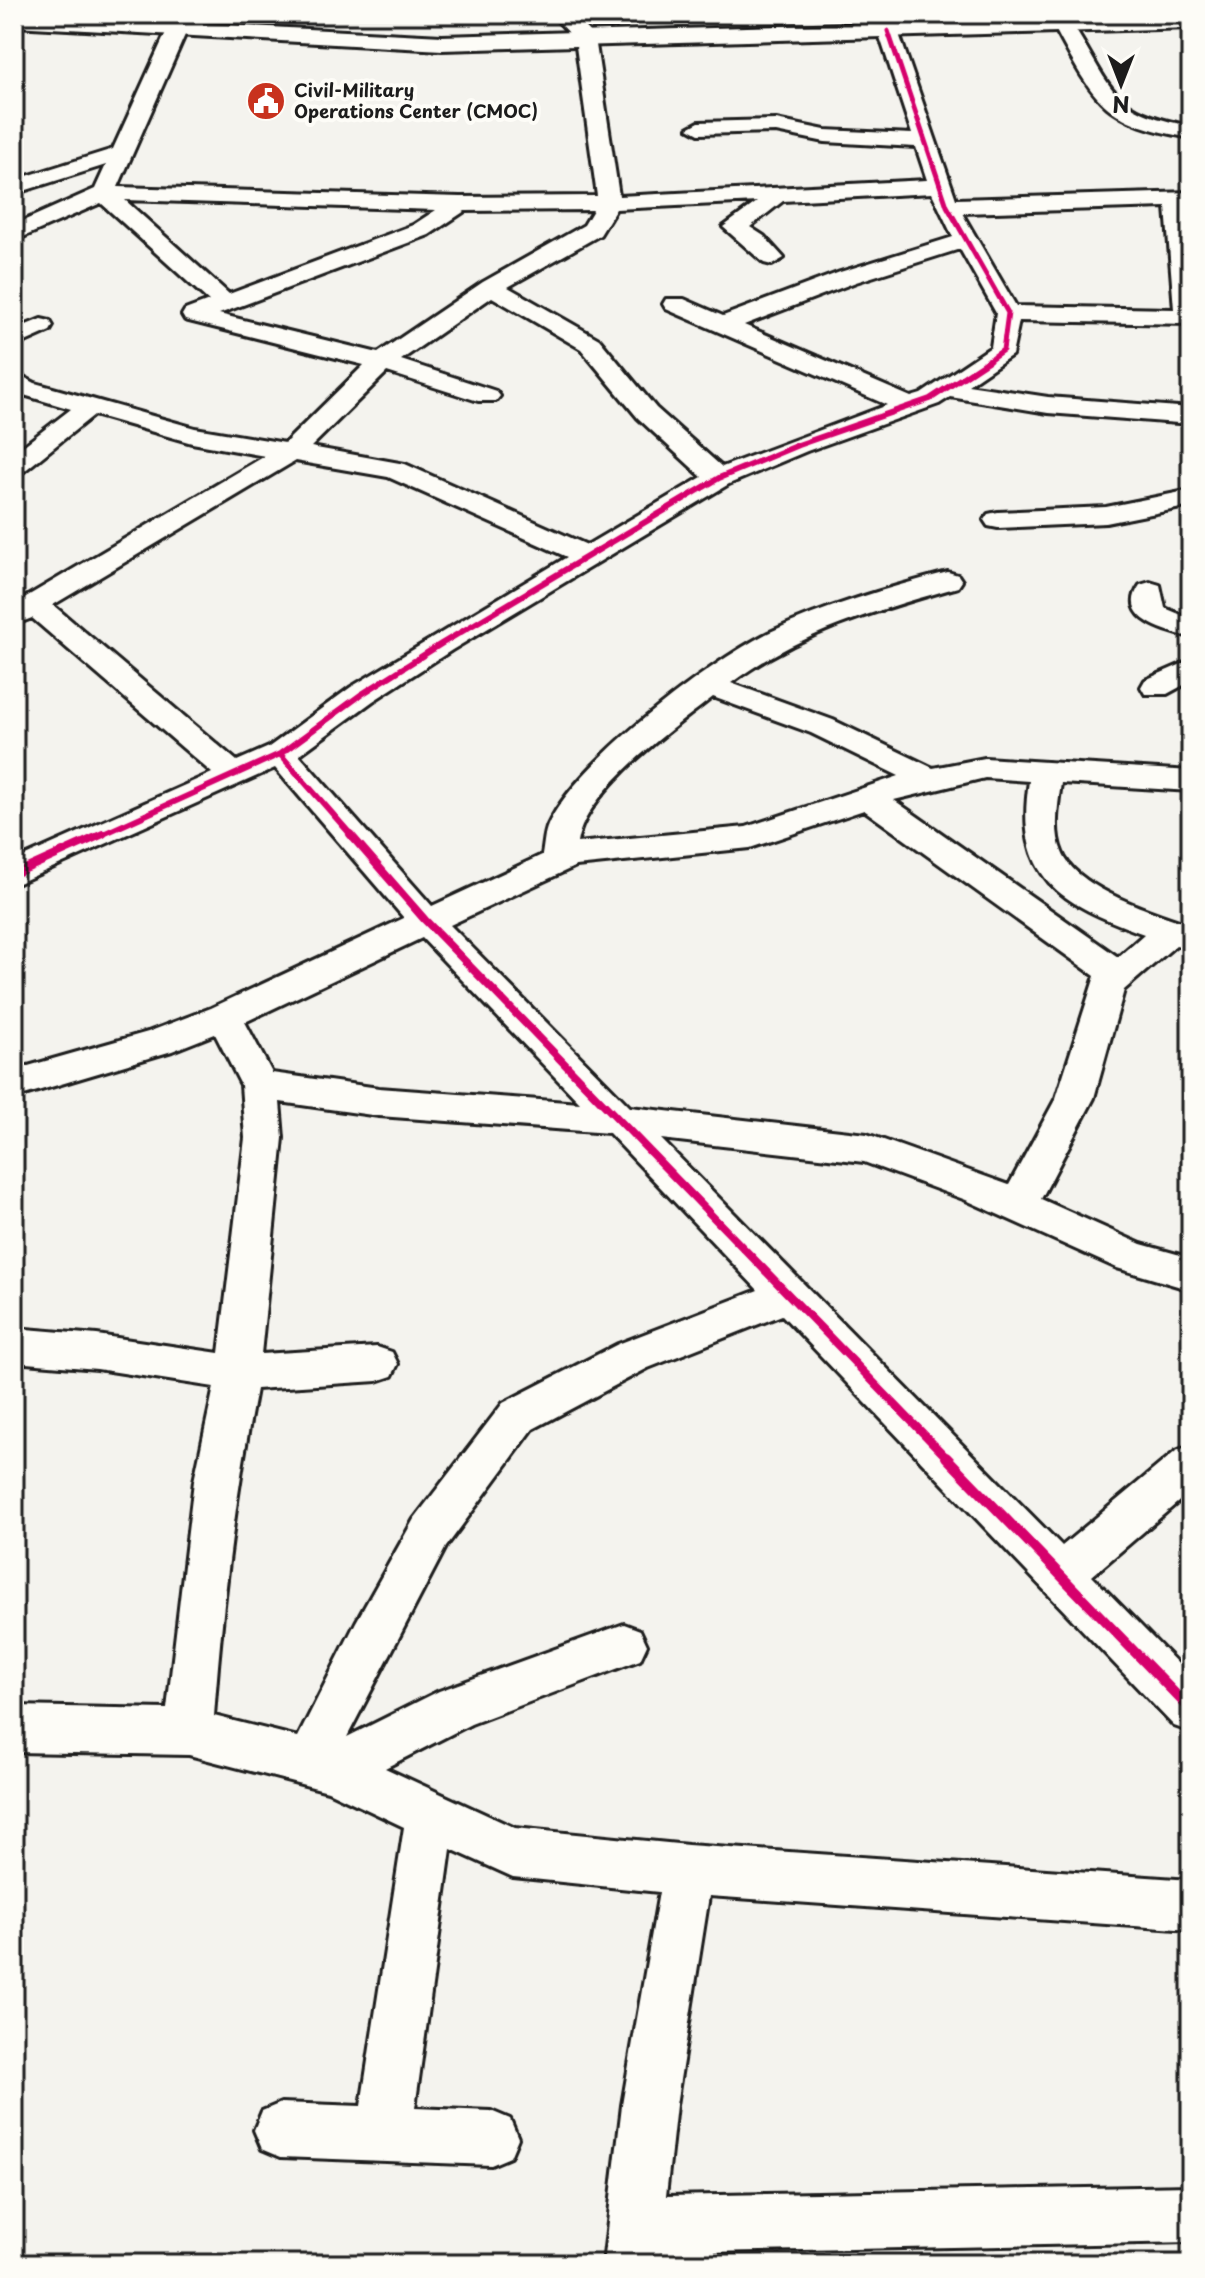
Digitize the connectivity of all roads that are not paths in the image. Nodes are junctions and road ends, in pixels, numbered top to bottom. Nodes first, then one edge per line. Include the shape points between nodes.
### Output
1 (561, 14) edge
2 (1189, 17) edge
3 (14, 19) edge
4 (1064, 27) junction
5 (178, 28) junction
6 (888, 31) junction
7 (585, 38) junction
8 (699, 128) dead end
9 (1191, 132) edge
10 (926, 141) junction
11 (122, 153) junction
12 (14, 187) edge
13 (104, 193) junction
14 (776, 195) junction
15 (944, 196) junction
16 (1184, 199) edge
17 (609, 203) junction
18 (460, 204) junction
19 (14, 234) edge
20 (966, 240) junction
21 (1186, 240) edge
22 (772, 258) dead end
23 (491, 287) junction
24 (225, 303) junction
25 (675, 304) dead end
26 (1008, 313) junction
27 (1189, 317) edge
28 (724, 324) junction
29 (41, 326) dead end
30 (14, 340) edge
31 (382, 362) junction
32 (14, 380) edge
33 (946, 389) junction
34 (487, 396) dead end
35 (90, 406) junction
36 (911, 406) junction
37 (1191, 416) edge
38 (292, 451) junction
39 (14, 466) edge
40 (719, 478) junction
41 (1191, 498) edge
42 (998, 520) dead end
43 (587, 555) junction
44 (948, 581) dead end
45 (1150, 591) dead end
46 (24, 610) edge
47 (1191, 628) edge
48 (1191, 669) edge
49 (711, 686) junction
50 (1156, 687) dead end
51 (280, 754) junction
52 (1046, 773) junction
53 (233, 774) junction
54 (928, 779) junction
55 (1191, 781) edge
56 (867, 797) junction
57 (558, 860) junction
58 (21, 862) edge
59 (425, 920) junction
60 (1181, 934) edge
61 (1119, 975) junction
62 (224, 1017) junction
63 (14, 1084) edge
64 (260, 1085) junction
65 (619, 1120) junction
66 (1018, 1206) junction
67 (1191, 1274) edge
68 (789, 1295) junction
69 (14, 1345) edge
70 (377, 1364) dead end
71 (238, 1373) junction
72 (1191, 1464) edge
73 (1061, 1575) junction
74 (624, 1645) dead end
75 (1191, 1710) edge
76 (14, 1729) edge
77 (189, 1732) junction
78 (322, 1767) junction
79 (431, 1814) junction
80 (688, 1870) junction
81 (1191, 1905) edge
82 (281, 2130) dead end
83 (384, 2134) junction
84 (491, 2138) dead end
85 (1191, 2214) edge
86 (633, 2245) edge

1 - 7 street
2 - 4 street
3 - 5 street
4 - 6 street
4 - 9 street via 1118,112 1141,123
5 - 7 street via 423,43
5 - 11 street
6 - 7 street
6 - 10 street
7 - 17 street
8 - 10 street via 776,126 825,136
10 - 15 street
11 - 12 street
11 - 13 street
13 - 18 street
13 - 19 street
13 - 24 street
14 - 15 street
14 - 17 street
14 - 22 street via 734,227
15 - 16 street via 1046,206
15 - 20 street
16 - 21 street
17 - 18 street
17 - 23 street via 592,230
18 - 24 street via 421,230
20 - 26 street
20 - 28 street
21 - 27 street
23 - 31 street
23 - 40 street via 590,344 647,413
24 - 31 street via 194,315
25 - 28 street
26 - 27 street
26 - 33 street via 1003,350
28 - 36 street
29 - 30 street
31 - 34 street
31 - 38 street
32 - 35 street
33 - 36 street
33 - 37 street via 1048,405
35 - 38 street via 192,435
35 - 39 street
36 - 40 street
38 - 43 street via 395,470
38 - 46 street
40 - 43 street
41 - 42 street via 1106,515
43 - 51 street via 362,694
44 - 49 street via 851,609 754,653
45 - 47 street via 1151,612
46 - 53 street
48 - 50 street
49 - 54 street via 876,749
49 - 57 street via 593,785 565,825
51 - 53 street
51 - 59 street
52 - 54 street via 985,768
52 - 55 street
52 - 60 street via 1041,812 1047,857 1065,878 1099,902
53 - 58 street
54 - 56 street
56 - 57 street via 750,837
56 - 61 street
57 - 59 street
59 - 62 street
59 - 65 street
60 - 61 street
61 - 66 street via 1108,984 1075,1098
62 - 63 street via 159,1042
62 - 64 street
64 - 65 street via 379,1102
64 - 71 street via 264,1138
65 - 66 street via 867,1148
65 - 68 street
66 - 67 street via 1131,1257
68 - 73 street
68 - 78 street via 633,1356 518,1416 430,1533 372,1637
69 - 71 street
70 - 71 street
71 - 77 street via 216,1481
72 - 73 street
73 - 75 street
74 - 78 street via 456,1707
76 - 77 street
77 - 78 street
78 - 79 street
79 - 80 street via 513,1852
79 - 83 street
80 - 81 street
80 - 86 street via 649,2105
82 - 83 street
83 - 84 street
85 - 86 street

